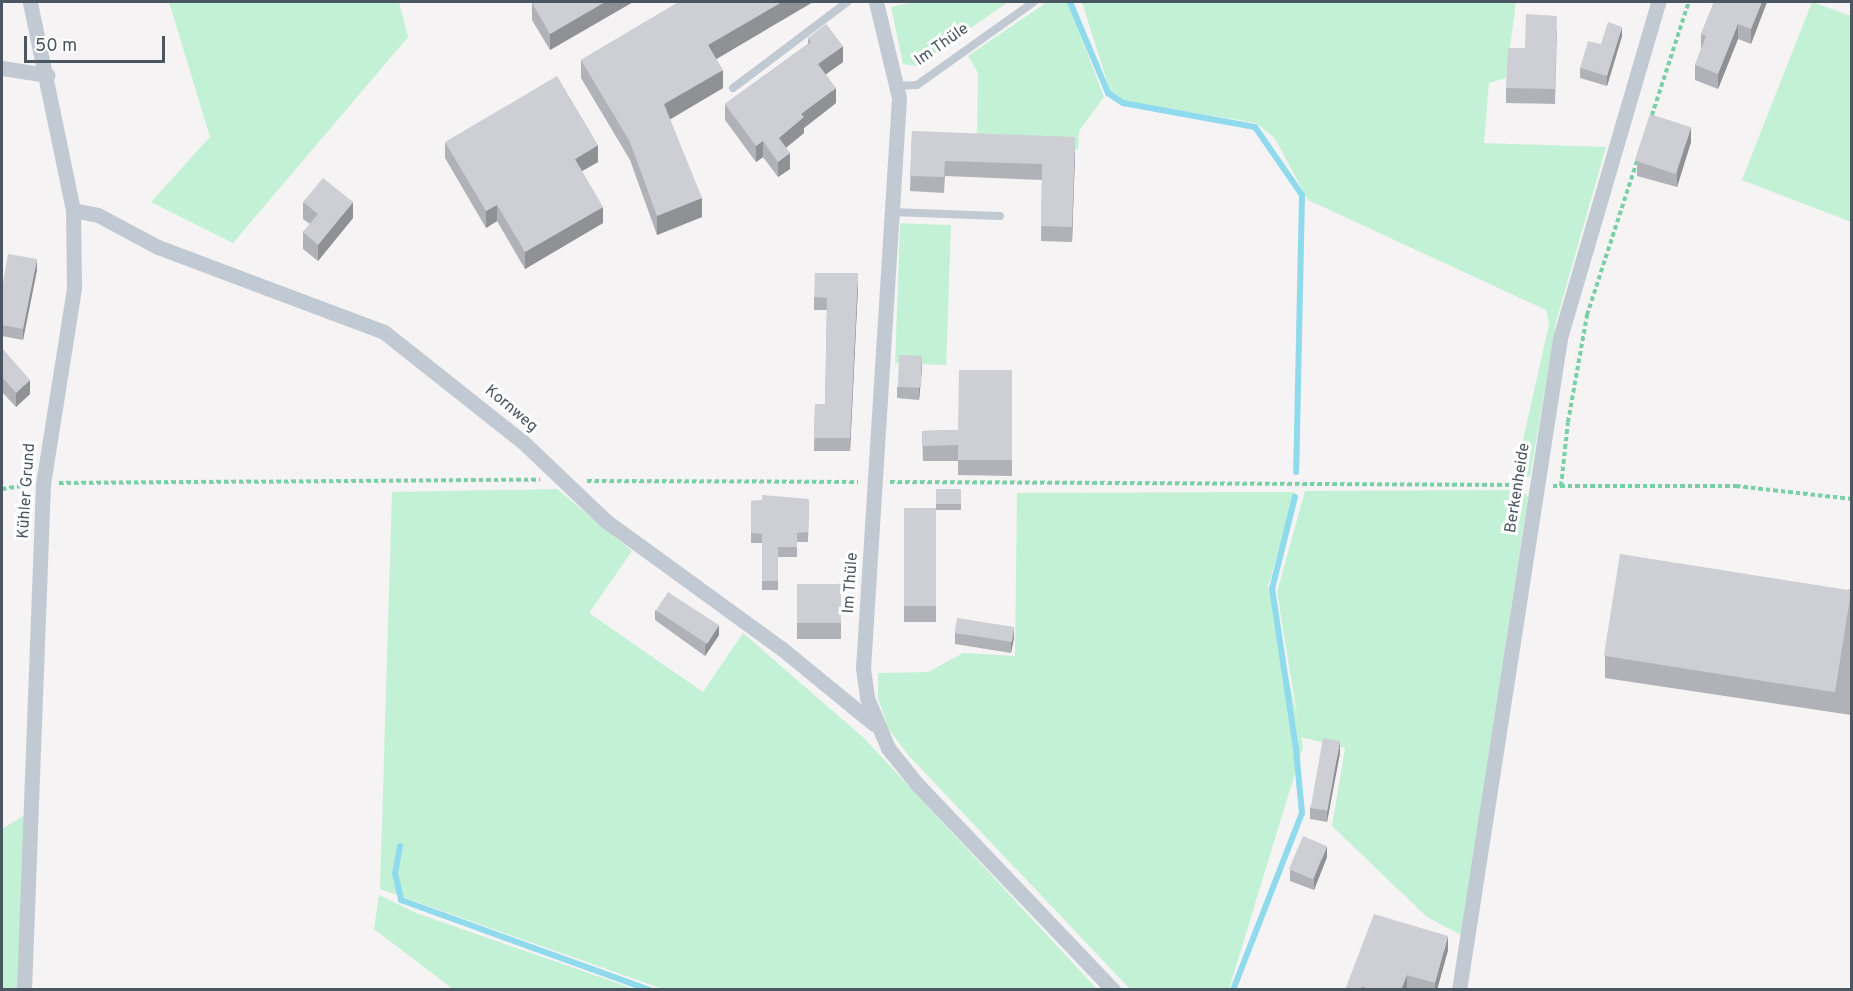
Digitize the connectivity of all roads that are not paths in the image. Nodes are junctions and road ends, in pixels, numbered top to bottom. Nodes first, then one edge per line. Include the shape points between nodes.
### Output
1 (30, 2) edge
2 (847, 2) edge
3 (876, 2) edge
4 (1034, 2) edge
5 (1658, 2) edge
6 (2, 68) edge
7 (47, 75) junction
8 (896, 86) junction
9 (733, 88) dead end
10 (74, 210) junction
11 (891, 212) junction
12 (1000, 216) dead end
13 (874, 724) junction
14 (24, 990) edge
15 (1113, 990) edge
16 (1459, 990) edge

1 - 7 street, Kühler Grund
2 - 9 lane
3 - 8 street, Im Thüle
4 - 8 lane, Im Thüle via 917,85
5 - 16 street, Berkenheide via 1560,338
6 - 7 street
7 - 10 street, Kühler Grund
8 - 11 street, Im Thüle via 899,98
10 - 13 street, Kornweg via 98,215 168,251 384,332 514,435 606,521 781,648
10 - 14 street, Kühler Grund via 74,288 43,484
11 - 12 lane
11 - 13 street, Im Thüle via 863,668
13 - 15 street, Im Thüle via 916,783

